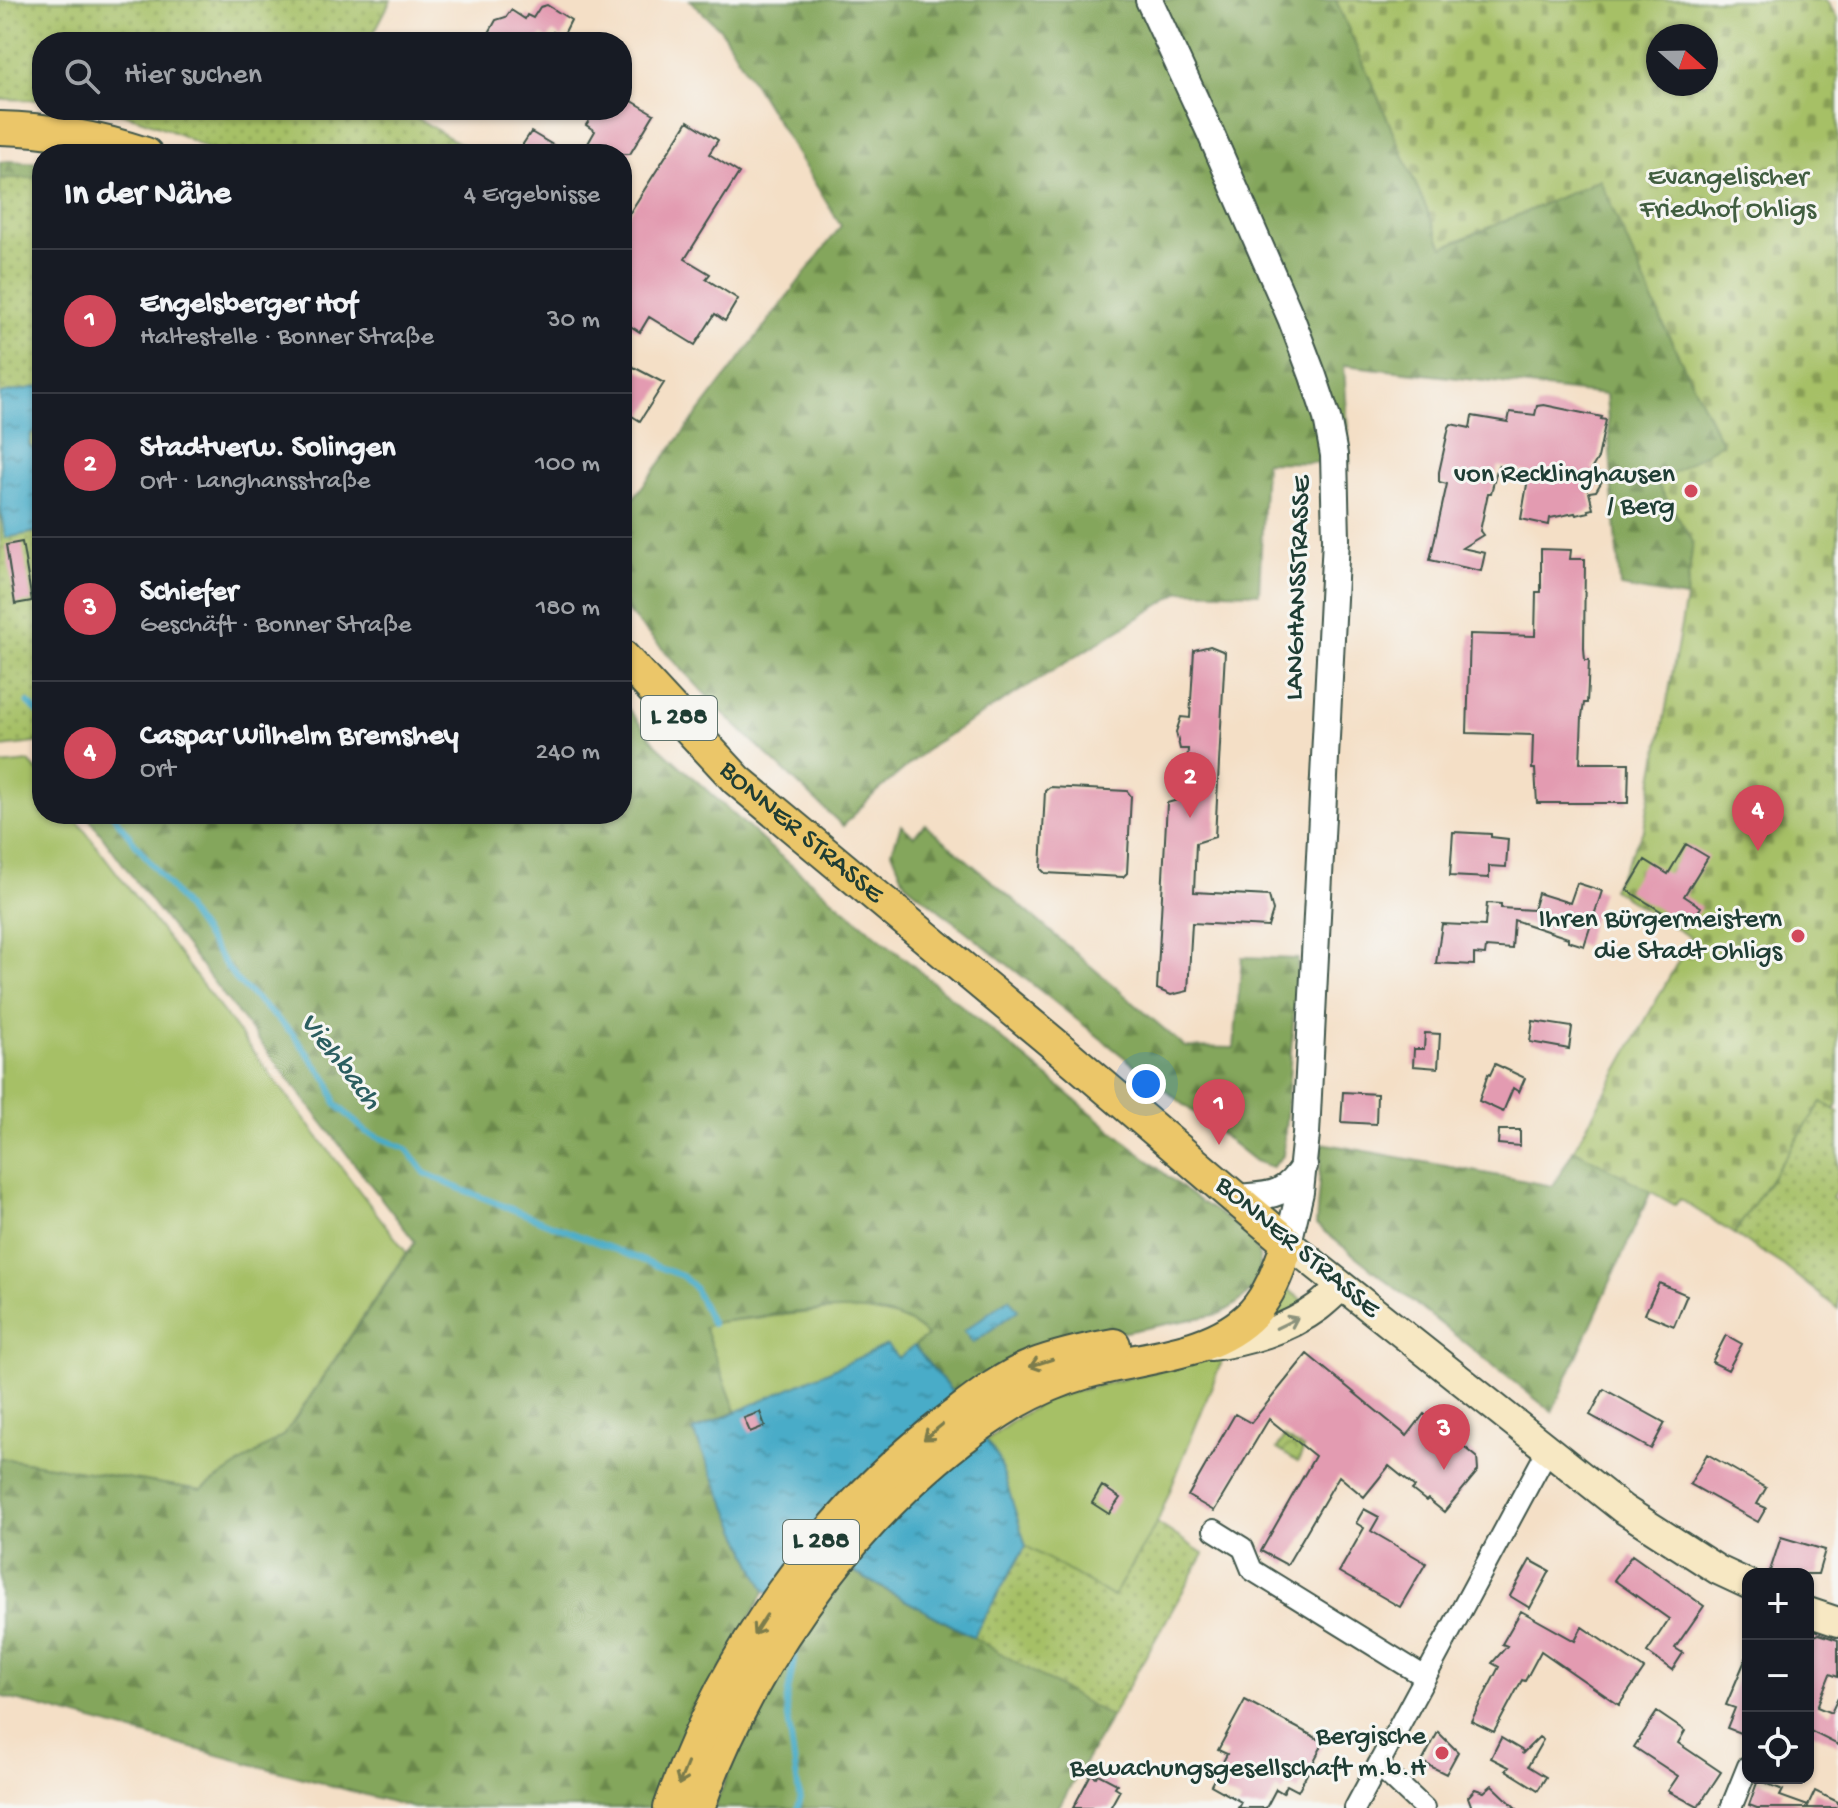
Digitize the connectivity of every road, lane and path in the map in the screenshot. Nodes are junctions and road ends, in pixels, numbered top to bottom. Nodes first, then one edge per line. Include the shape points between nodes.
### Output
1 (1149, 0) edge
2 (0, 128) edge
3 (115, 144) edge
4 (632, 667) edge
5 (1304, 1166) junction
6 (1235, 1198) junction
7 (1288, 1243) junction
8 (1342, 1286) junction
9 (1253, 1312) junction
10 (1186, 1349) junction
11 (1002, 1396) junction
12 (1548, 1449) junction
13 (1214, 1530) dead end
14 (1742, 1581) edge
15 (1814, 1614) edge
16 (1838, 1622) edge
17 (1425, 1677) junction
18 (708, 1746) junction
19 (1378, 1765) junction
20 (1742, 1781) edge
21 (670, 1808) edge
22 (698, 1808) edge
23 (1355, 1808) edge
24 (1424, 1808) edge
25 (1731, 1808) edge

1 - 5 street, LANGHANSSTRASSE via 1291,318 1327,418 1334,455 1336,539
2 - 3 main road via 68,133
4 - 6 main road, BONNER STRASSE / L 288 via 737,780
5 - 6 street via 1277,1194
5 - 7 street, LANGHANSSTRASSE
6 - 7 main road, BONNER STRASSE / L 288
7 - 8 main road, BONNER STRASSE / L 288
7 - 9 main road, L 288 via 1272,1285
10 -> 8 main road, L 288 via 1268,1332 1318,1307
8 - 12 main road, BONNER STRASSE / L 288
9 - 10 main road, L 288 via 1236,1328
9 -> 11 main road, L 288 via 1030,1367
10 - 11 main road, L 288
11 - 18 main road, L 288 via 912,1450 827,1535 748,1644
12 - 14 main road, BONNER STRASSE / L 288 via 1623,1509
12 - 17 street
13 - 17 street via 1243,1548 1252,1570
15 - 16 main road
17 - 19 street
18 -> 21 main road, L 288
18 - 22 main road, L 288
19 - 23 street
19 - 24 street
20 - 25 street

